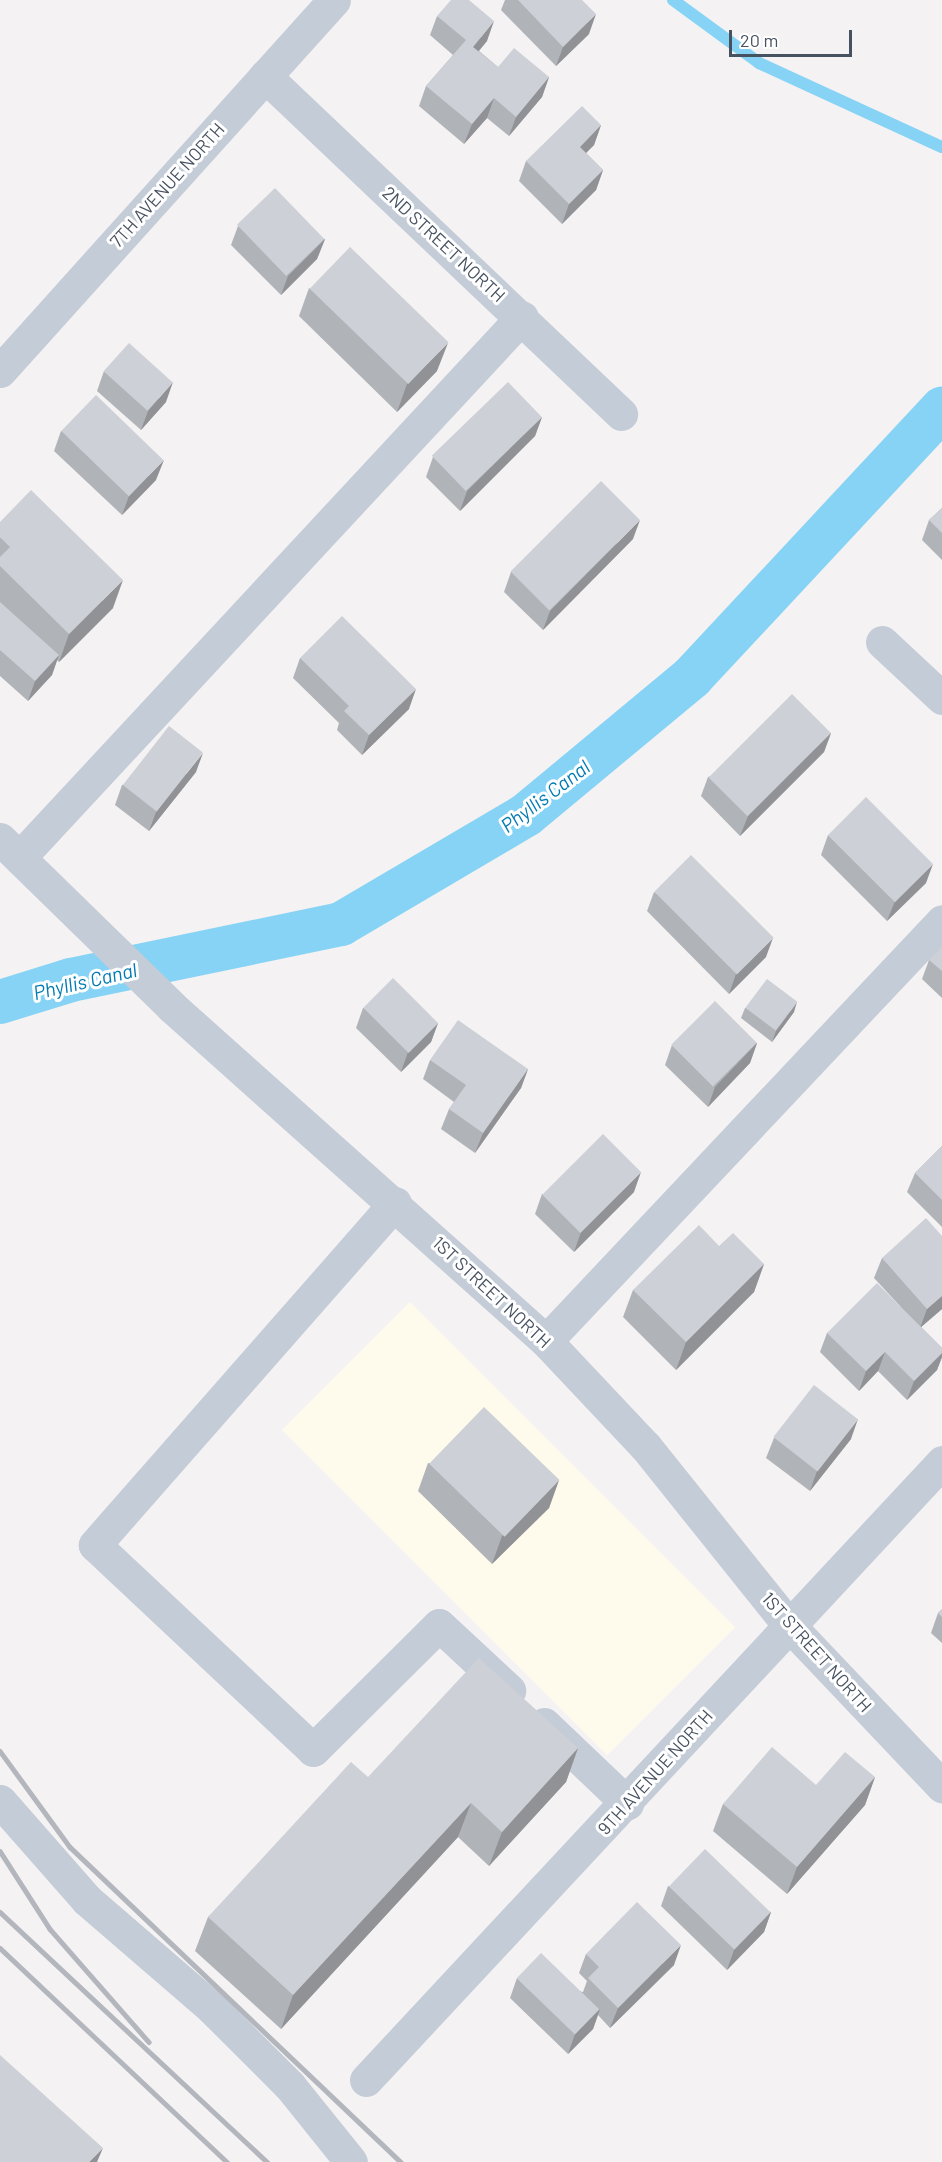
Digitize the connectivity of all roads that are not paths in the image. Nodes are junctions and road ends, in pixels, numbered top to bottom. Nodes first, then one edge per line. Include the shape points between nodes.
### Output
1 (334, 0) edge
2 (265, 76) junction
3 (522, 317) junction
4 (0, 371) edge
5 (621, 414) dead end
6 (882, 642) dead end
7 (942, 698) edge
8 (10, 848) edge
9 (942, 921) edge
10 (395, 1203) junction
11 (546, 1341) junction
12 (942, 1462) edge
13 (788, 1624) junction
14 (942, 1786) edge
15 (0, 1801) edge
16 (627, 1803) junction
17 (366, 2080) dead end
18 (351, 2162) edge

1 - 2 street, 7TH AVENUE NORTH
2 - 3 street, 2ND STREET NORTH
2 - 4 street, 7TH AVENUE NORTH
3 - 5 street, 2ND STREET NORTH
3 - 8 street
6 - 7 street
8 - 10 street, 1ST STREET NORTH via 172,1007
9 - 11 street
10 - 11 street, 1ST STREET NORTH
10 - 16 street via 95,1545 313,1750 440,1625
11 - 13 street, 1ST STREET NORTH via 646,1447
12 - 13 street, 9TH AVENUE NORTH
13 - 14 street, 1ST STREET NORTH
13 - 16 street, 9TH AVENUE NORTH
15 - 18 street via 87,1900 212,2008 290,2086
16 - 17 street, 9TH AVENUE NORTH

